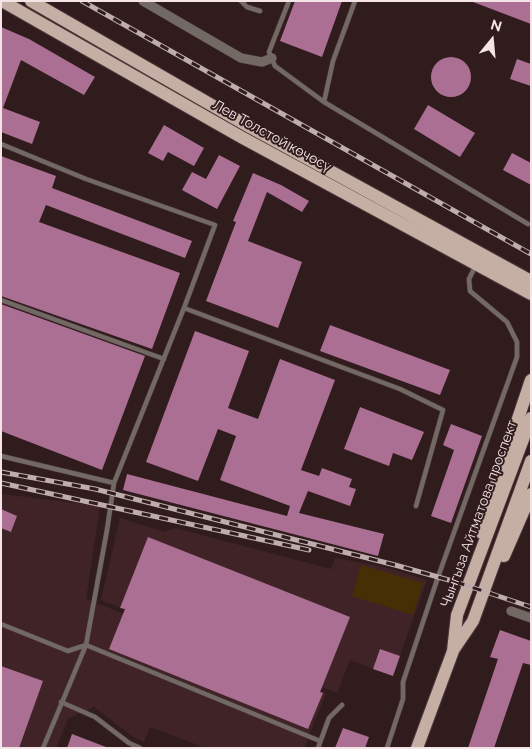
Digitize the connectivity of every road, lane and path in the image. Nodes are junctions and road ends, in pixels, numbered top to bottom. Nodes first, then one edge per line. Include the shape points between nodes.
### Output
1 (2, 1) edge
2 (31, 1) edge
3 (143, 1) edge
4 (241, 1) edge
5 (289, 1) edge
6 (355, 1) edge
7 (260, 11) dead end
8 (272, 58) junction
9 (324, 102) junction
10 (1, 144) edge
11 (528, 224) dead end
12 (476, 265) junction
13 (531, 281) edge
14 (531, 294) edge
15 (1, 300) edge
16 (184, 308) junction
17 (164, 359) junction
18 (531, 380) edge
19 (531, 418) edge
20 (1, 456) edge
21 (531, 461) edge
22 (114, 483) junction
23 (531, 494) edge
24 (416, 506) dead end
25 (474, 570) junction
26 (490, 576) junction
27 (511, 612) dead end
28 (531, 618) edge
29 (1, 624) edge
30 (86, 645) junction
31 (453, 651) junction
32 (61, 702) junction
33 (342, 705) dead end
34 (320, 741) junction
35 (128, 746) edge
36 (43, 748) edge
37 (140, 748) edge
38 (318, 748) edge
39 (387, 748) edge
40 (417, 748) edge

1 - 12 main road, Лев Толстой көчөсү via 241,137
2 - 13 main road, Лев Толстой көчөсү via 248,126
3 - 8 street via 241,58 262,62
4 - 7 lane via 247,7
5 - 8 lane via 270,52
6 - 9 lane via 333,61
8 - 9 lane via 275,66
9 - 11 lane
10 - 16 lane via 86,179 215,225
12 - 14 main road, Лев Толстой көчөсү
12 - 39 lane via 469,279 470,291 507,322 518,342 517,357 403,682 403,699
15 - 17 lane
16 - 17 lane
16 - 24 lane via 400,388 443,410
17 - 22 lane
18 - 25 main road via 477,543
19 - 25 main road, Чынгыза Айтматова проспект
20 - 22 lane
21 - 26 main road, Чынгыза Айтматова проспект
22 - 30 lane
23 - 26 main road via 506,553
25 - 31 main road, Чынгыза Айтматова проспект via 458,615
26 - 31 main road, Чынгыза Айтматова проспект via 473,622
27 - 28 street
29 - 30 lane via 68,651
30 - 32 lane
30 - 34 lane
31 - 40 main road, Чынгыза Айтматова проспект
32 - 35 lane via 95,717
32 - 36 lane
33 - 34 lane via 329,718
34 - 38 lane
35 - 37 lane

